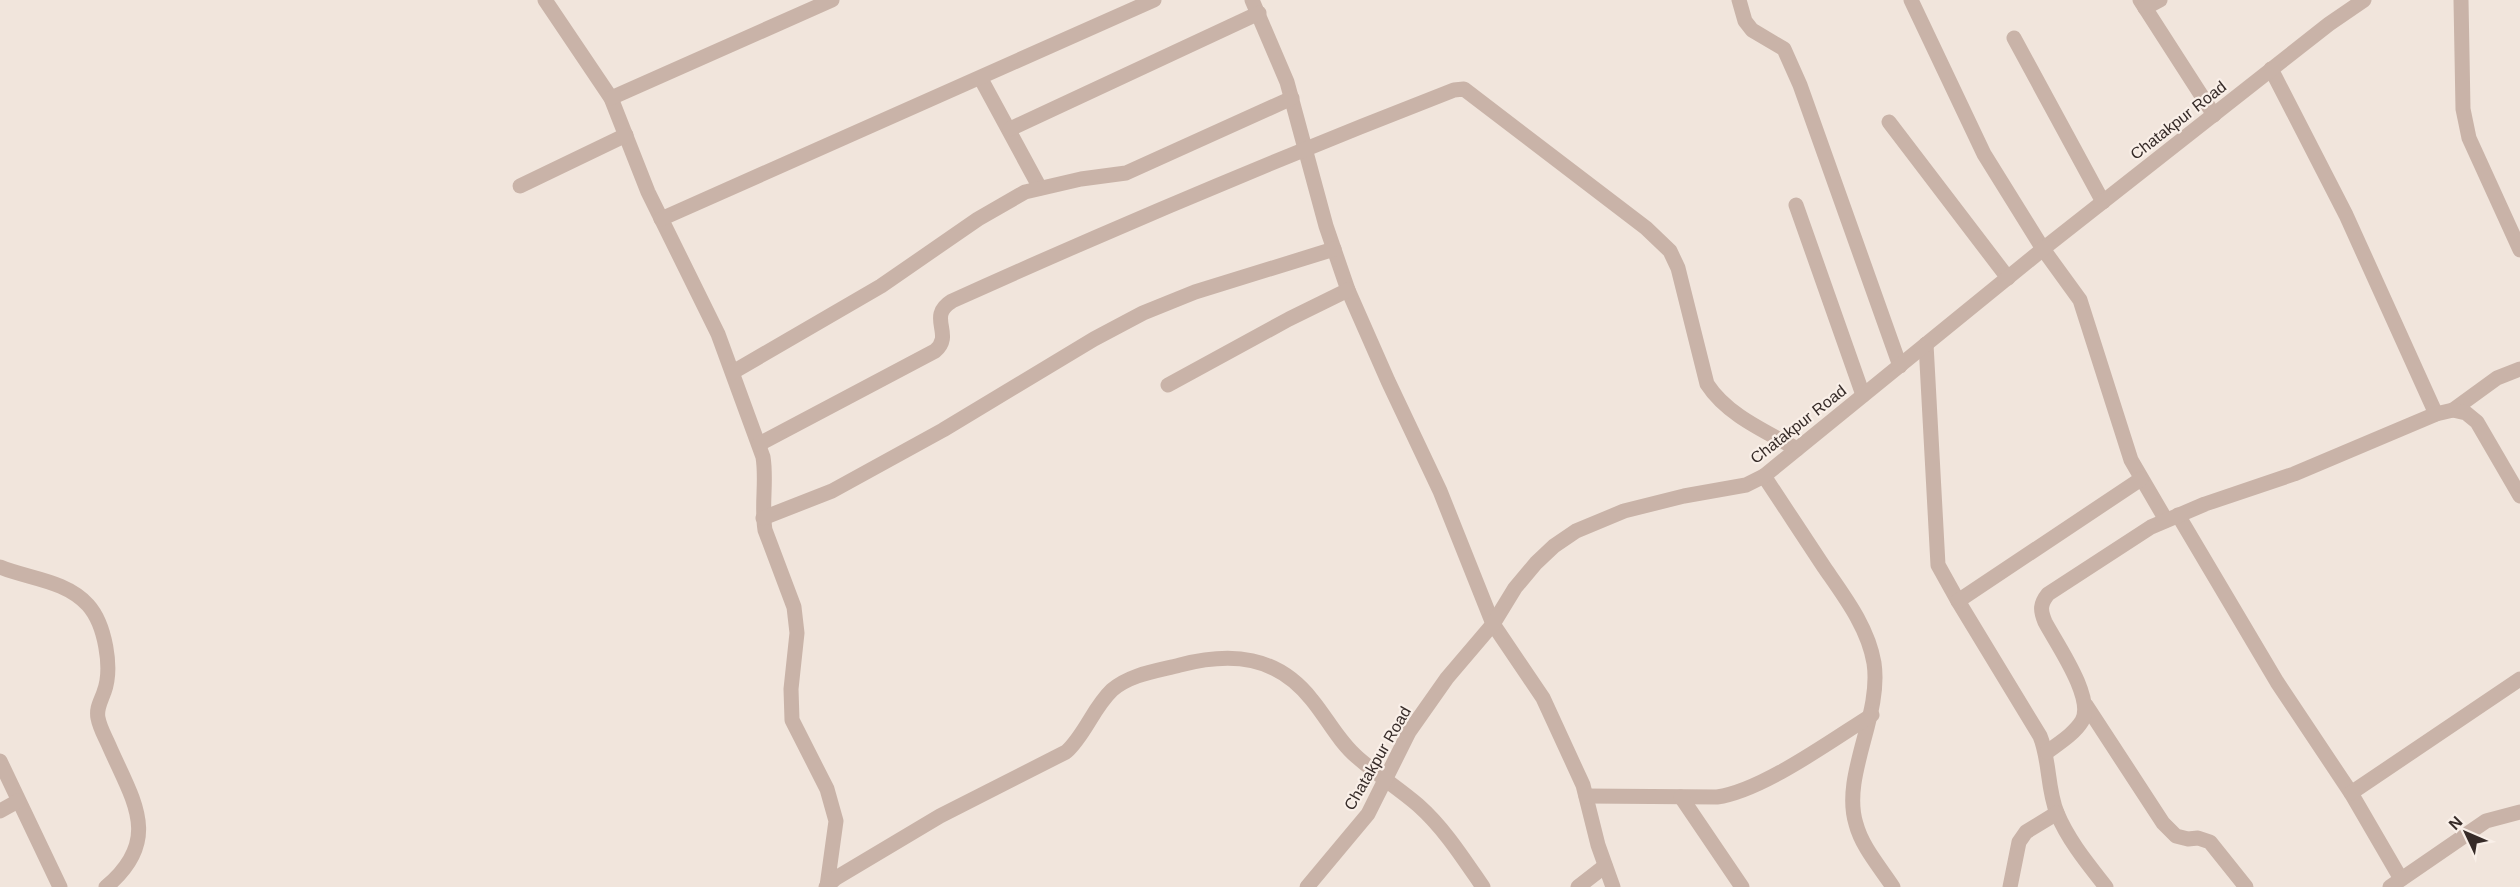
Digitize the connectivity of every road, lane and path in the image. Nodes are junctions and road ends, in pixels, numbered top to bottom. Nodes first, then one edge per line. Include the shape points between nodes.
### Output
1 (545, 0) edge
2 (832, 0) edge
3 (1154, 0) edge
4 (1739, 0) edge
5 (1911, 0) edge
6 (2160, 0) edge
7 (2364, 0) edge
8 (2461, 0) edge
9 (2142, 4) edge
10 (1255, 7) edge
11 (2014, 38) dead end
12 (2271, 69) junction
13 (981, 79) junction
14 (611, 98) junction
15 (1292, 98) junction
16 (2214, 115) junction
17 (1889, 122) dead end
18 (1010, 129) junction
19 (626, 135) junction
20 (1305, 147) junction
21 (520, 186) dead end
22 (1040, 188) junction
23 (2103, 202) junction
24 (1796, 205) dead end
25 (661, 219) junction
26 (1334, 249) junction
27 (2043, 249) junction
28 (2520, 250) edge
29 (2008, 278) junction
30 (1348, 290) junction
31 (1926, 344) junction
32 (1900, 366) junction
33 (2520, 369) edge
34 (733, 372) junction
35 (1168, 385) dead end
36 (1863, 395) junction
37 (2453, 410) junction
38 (2436, 414) junction
39 (759, 444) junction
40 (1797, 449) junction
41 (1764, 476) junction
42 (2141, 479) junction
43 (2520, 496) edge
44 (763, 518) junction
45 (2172, 518) junction
46 (0, 567) edge
47 (1958, 601) junction
48 (1493, 624) junction
49 (2520, 679) edge
50 (2086, 705) junction
51 (1872, 714) junction
52 (2047, 752) junction
53 (0, 761) edge
54 (1386, 778) junction
55 (2350, 793) junction
56 (1586, 796) junction
57 (1681, 797) junction
58 (18, 801) junction
59 (0, 812) edge
60 (2520, 812) edge
61 (2057, 813) junction
62 (1605, 866) junction
63 (2396, 883) edge
64 (826, 886) edge
65 (60, 887) edge
66 (106, 887) edge
67 (1306, 887) edge
68 (1483, 887) edge
69 (1578, 887) edge
70 (1613, 887) edge
71 (1742, 887) edge
72 (1893, 887) edge
73 (2010, 887) edge
74 (2106, 887) edge
75 (2246, 887) edge

1 - 14 street
2 - 14 street
3 - 13 street
4 - 32 street via 1752,30 1784,49 1800,85
5 - 27 street via 1984,154
6 - 9 street
7 - 12 street, Chatakpur Road
8 - 28 street via 2463,108 2469,138
9 - 16 street
10 - 15 street
10 - 18 street
11 - 23 street
12 - 16 street, Chatakpur Road
12 - 38 street via 2346,215
13 - 18 street
13 - 25 street
14 - 19 street
15 - 20 street
15 - 22 street via 1126,173
16 - 23 street, Chatakpur Road
17 - 29 street
18 - 22 street
19 - 21 street
19 - 25 street
20 - 26 street
20 - 39 street via 1127,222 944,306 940,313 944,338 935,351
20 - 40 street via 1464,89 1646,228 1670,251 1678,268 1707,384 1716,399
22 - 34 street via 1025,192 978,219 881,286
23 - 27 street, Chatakpur Road
24 - 36 street
25 - 34 street
26 - 30 street
26 - 44 street via 1195,292 1143,313 852,480
27 - 29 street, Chatakpur Road
27 - 42 street via 2083,307 2131,460
29 - 31 street, Chatakpur Road
30 - 35 street
30 - 48 street via 1440,490
31 - 32 street, Chatakpur Road
31 - 47 street via 1938,565
32 - 36 street, Chatakpur Road
33 - 37 street via 2497,378
34 - 39 street
36 - 40 street, Chatakpur Road
37 - 38 street
37 - 43 street via 2466,413 2476,422
38 - 45 street via 2294,474
39 - 44 street via 766,473
40 - 41 street, Chatakpur Road
41 - 48 street, Chatakpur Road via 1746,485 1624,511 1576,531 1536,563
41 - 51 street via 1852,609 1869,642 1875,665
42 - 45 street
42 - 47 street
44 - 64 street via 794,607 797,633 792,720 827,789 836,821
45 - 50 street via 2125,542 2041,602 2040,611 2082,690
45 - 55 street
46 - 66 street via 53,583 88,605 106,645 108,670 97,716 138,812 139,837 132,857
47 - 52 street
48 - 54 street, Chatakpur Road via 1447,678 1409,732
48 - 56 street via 1543,699
49 - 55 street
50 - 52 street via 2074,731
50 - 75 street via 2163,823 2176,836 2210,842
51 - 57 street via 1733,795
51 - 72 street via 1858,763 1853,795 1855,821 1859,835
52 - 61 street
53 - 58 street
54 - 64 street via 1356,757 1310,697 1285,675 1260,662 1237,657 1195,662 1131,678 1112,691 1066,752 940,816
54 - 67 street, Chatakpur Road via 1368,814
54 - 68 street via 1438,826
55 - 63 street
56 - 57 street
56 - 62 street
57 - 71 street
58 - 59 street
58 - 65 street
60 - 63 street via 2486,821
61 - 73 street via 2026,832 2019,842
61 - 74 street
62 - 69 street
62 - 70 street

